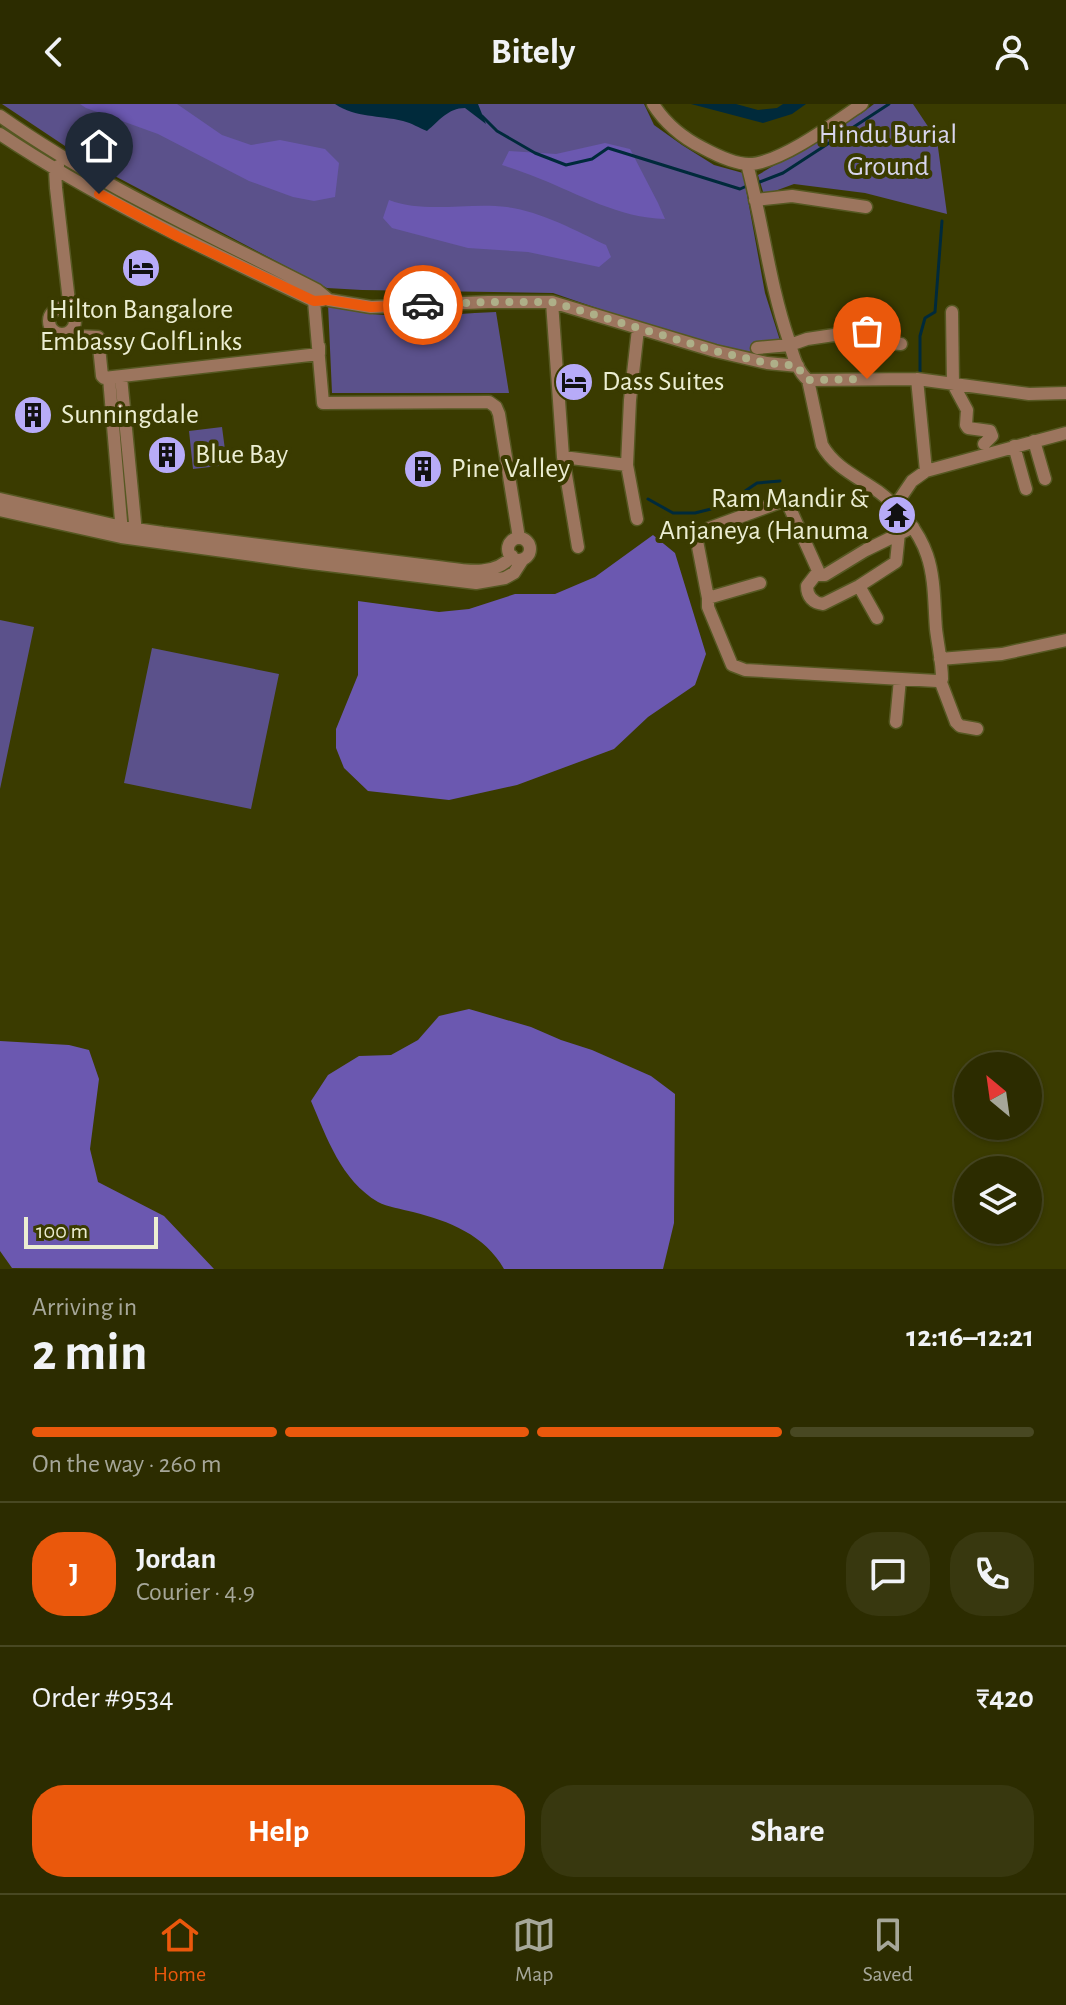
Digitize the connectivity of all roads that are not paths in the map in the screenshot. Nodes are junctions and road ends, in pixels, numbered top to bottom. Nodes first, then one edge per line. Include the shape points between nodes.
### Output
1 (653, 104) edge
2 (862, 104) edge
3 (0, 116) edge
4 (0, 134) edge
5 (62, 159) junction
6 (747, 164) junction
7 (55, 171) junction
8 (753, 190) junction
9 (866, 207) dead end
10 (173, 218) junction
11 (168, 231) junction
12 (321, 298) junction
13 (552, 302) junction
14 (70, 310) junction
15 (952, 312) dead end
16 (638, 329) junction
17 (69, 333) junction
18 (901, 344) dead end
19 (790, 345) junction
20 (757, 348) dead end
21 (319, 354) junction
22 (798, 366) junction
23 (115, 377) junction
24 (917, 379) junction
25 (808, 380) junction
26 (953, 384) junction
27 (1066, 393) edge
28 (1066, 433) edge
29 (1034, 441) junction
30 (984, 444) dead end
31 (1014, 446) junction
32 (563, 457) junction
33 (627, 465) junction
34 (926, 471) junction
35 (1045, 479) dead end
36 (1026, 489) dead end
37 (0, 499) edge
38 (895, 506) junction
39 (0, 510) edge
40 (637, 519) dead end
41 (913, 527) junction
42 (122, 532) junction
43 (899, 533) junction
44 (136, 534) junction
45 (578, 547) dead end
46 (817, 573) junction
47 (760, 583) dead end
48 (859, 586) junction
49 (708, 598) junction
50 (877, 618) dead end
51 (1066, 640) edge
52 (940, 659) junction
53 (900, 679) junction
54 (940, 680) junction
55 (896, 722) dead end
56 (977, 729) dead end

1 - 6 street via 690,142
2 - 6 street via 776,157
3 - 5 street
4 - 7 street
5 - 7 street
5 - 10 street
6 - 8 street
7 - 11 street
7 - 14 street
8 - 9 street
8 - 19 street via 775,300
10 - 11 street
10 - 12 street
11 - 12 street
12 - 13 street via 371,307
12 - 21 street
13 - 16 street
13 - 32 street
14 - 17 street via 76,319
14 - 17 street via 59,308 49,320 52,330
15 - 26 street
16 - 22 street via 742,358
16 - 33 street
17 - 23 street via 98,337 102,376
18 - 19 street via 834,335
19 - 20 street
19 - 22 street
21 - 23 street
21 - 44 street via 323,403 494,404 519,538 530,544 514,573 476,583
22 - 25 street
23 - 42 street
23 - 44 street
24 - 25 street
24 - 26 street
24 - 34 street
25 - 38 street via 827,453
26 - 27 street
26 - 30 street via 965,403 968,428 992,433
28 - 29 street
29 - 31 street
29 - 35 street
31 - 34 street
31 - 36 street
32 - 33 street
32 - 45 street
33 - 40 street
34 - 38 street
37 - 42 street
38 - 41 street
39 - 42 street
41 - 43 street
41 - 52 street via 928,557
42 - 44 street
43 - 46 street via 825,575
43 - 48 street via 896,562
46 - 48 street via 807,592 817,603
46 - 49 street via 783,501 699,532
47 - 49 street
48 - 50 street
49 - 53 street via 728,656 738,668
51 - 52 street via 1002,654
52 - 54 street
53 - 54 street
53 - 55 street
54 - 56 street via 956,722

